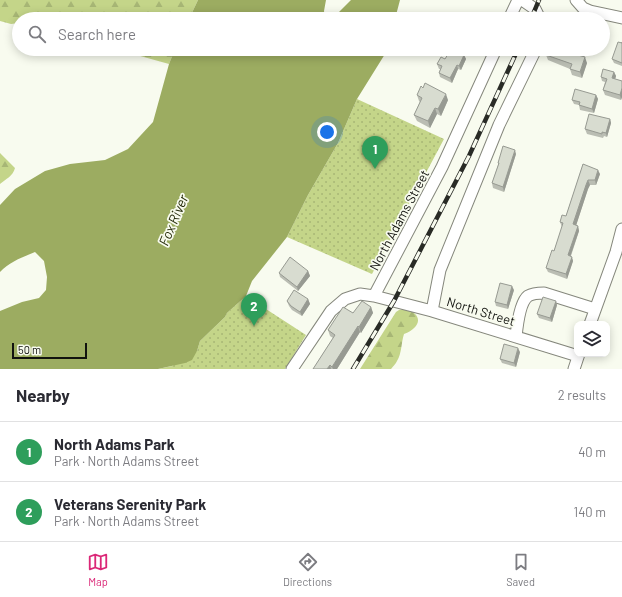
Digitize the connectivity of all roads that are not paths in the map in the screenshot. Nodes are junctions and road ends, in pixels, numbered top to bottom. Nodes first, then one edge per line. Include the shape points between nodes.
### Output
1 (518, 0) edge
2 (522, 0) edge
3 (576, 0) edge
4 (513, 12) edge
5 (536, 12) edge
6 (595, 12) edge
7 (610, 15) edge
8 (622, 18) edge
9 (493, 56) edge
10 (533, 56) edge
11 (622, 229) edge
12 (619, 252) edge
13 (374, 296) junction
14 (595, 309) junction
15 (432, 311) junction
16 (591, 321) edge
17 (516, 337) junction
18 (574, 354) edge
19 (578, 357) edge
20 (292, 369) edge
21 (574, 369) edge

1 - 4 street
2 - 5 street
3 - 6 street via 584,8
7 - 8 street
9 - 13 street, North Adams Street via 442,167
10 - 15 street via 499,125 440,270
11 - 12 street
12 - 14 street
13 - 15 street, North Street
13 - 20 street via 360,294 346,299 331,311
14 - 16 street
14 - 17 street via 544,293 533,294 525,299 519,315
15 - 17 street, North Street
17 - 18 street, North Street
19 - 21 street

